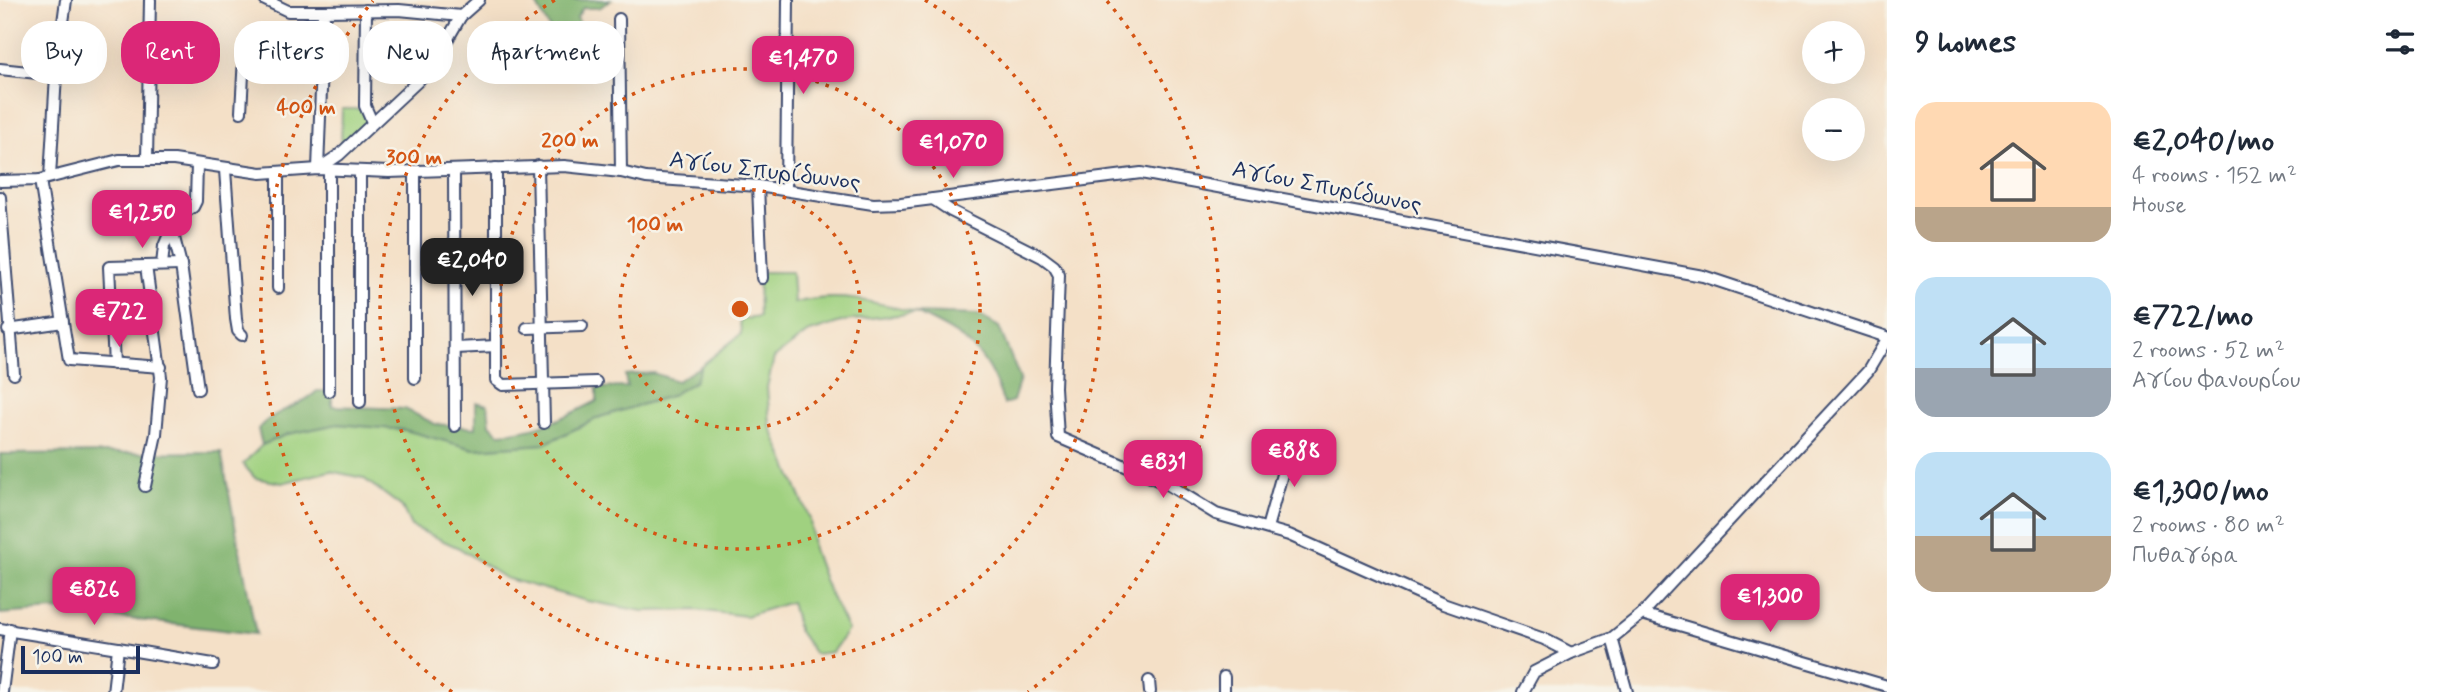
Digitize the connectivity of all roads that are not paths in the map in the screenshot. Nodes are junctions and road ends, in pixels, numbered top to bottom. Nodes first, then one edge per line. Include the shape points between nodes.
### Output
1 (66, 0) edge
2 (149, 0) edge
3 (265, 0) edge
4 (479, 0) edge
5 (788, 0) edge
6 (352, 5) edge
7 (366, 10) junction
8 (323, 16) junction
9 (461, 16) junction
10 (619, 19) dead end
11 (63, 21) edge
12 (0, 69) edge
13 (21, 71) edge
14 (55, 84) edge
15 (241, 112) dead end
16 (372, 122) junction
17 (339, 155) junction
18 (147, 159) junction
19 (197, 165) junction
20 (538, 166) junction
21 (496, 168) junction
22 (329, 169) junction
23 (225, 170) junction
24 (454, 170) junction
25 (360, 171) junction
26 (415, 172) junction
27 (621, 172) junction
28 (278, 173) junction
29 (45, 178) junction
30 (0, 181) edge
31 (758, 186) junction
32 (786, 190) junction
33 (0, 197) edge
34 (933, 199) junction
35 (172, 230) junction
36 (496, 261) junction
37 (456, 263) junction
38 (162, 265) junction
39 (181, 265) junction
40 (146, 266) junction
41 (761, 278) dead end
42 (278, 288) dead end
43 (63, 322) junction
44 (582, 326) dead end
45 (527, 328) dead end
46 (541, 328) junction
47 (8, 330) junction
48 (242, 335) dead end
49 (1887, 338) edge
50 (496, 346) junction
51 (456, 348) junction
52 (114, 364) junction
53 (160, 368) junction
54 (14, 374) dead end
55 (415, 378) dead end
56 (596, 382) dead end
57 (542, 384) junction
58 (198, 389) dead end
59 (329, 391) dead end
60 (360, 402) dead end
61 (544, 423) dead end
62 (456, 426) dead end
63 (1291, 442) dead end
64 (145, 486) dead end
65 (1267, 528) junction
66 (1642, 614) junction
67 (5, 629) edge
68 (1612, 638) junction
69 (118, 648) junction
70 (1571, 653) junction
71 (213, 664) dead end
72 (1224, 677) dead end
73 (1887, 687) edge
74 (2, 692) edge
75 (113, 692) edge
76 (1224, 692) edge
77 (1523, 692) edge
78 (1627, 692) edge

1 - 11 street
2 - 18 street
3 - 8 street via 288,10
4 - 9 street
5 - 32 street
6 - 7 street
6 - 8 street
7 - 9 street
7 - 16 street via 365,106
8 - 15 street via 247,50
8 - 22 street
9 - 16 street via 432,66
10 - 27 street
12 - 13 street
14 - 29 street
16 - 17 street
17 - 22 street
17 - 22 street
18 - 19 street, Αγίου Σπυρίδωνος
18 - 29 street, Αγίου Σπυρίδωνος via 112,161
19 - 23 street, Αγίου Σπυρίδωνος
19 - 35 street via 196,201 176,218
20 - 21 street, Αγίου Σπυρίδωνος
20 - 27 street, Αγίου Σπυρίδωνος
20 - 46 street
21 - 24 street, Αγίου Σπυρίδωνος
21 - 36 street
22 - 25 street, Αγίου Σπυρίδωνος
22 - 28 street, Αγίου Σπυρίδωνος
22 - 59 street
23 - 28 street, Αγίου Σπυρίδωνος
23 - 48 street via 236,319
24 - 26 street, Αγίου Σπυρίδωνος
24 - 37 street
25 - 26 street, Αγίου Σπυρίδωνος
25 - 60 street
26 - 55 street
27 - 31 street, Αγίου Σπυρίδωνος
28 - 42 street
29 - 30 street, Αγίου Σπυρίδωνος
29 - 43 street
31 - 32 street, Αγίου Σπυρίδωνος
31 - 41 street
32 - 34 street, Αγίου Σπυρίδωνος via 873,204
33 - 47 street
34 - 49 street, Αγίου Σπυρίδωνος via 1141,173 1703,276
34 - 65 street via 1042,257 1059,275 1058,437 1167,484 1216,514
35 - 38 street
35 - 39 street
36 - 37 street
36 - 50 street
37 - 51 street
38 - 39 street
38 - 40 street
39 - 58 street
40 - 52 street via 108,267 106,273
40 - 53 street
43 - 47 street
43 - 52 street via 69,360
44 - 46 street
45 - 46 street
46 - 57 street
47 - 54 street
49 - 66 street via 1868,371
50 - 51 street
50 - 57 street via 498,384
51 - 62 street
52 - 53 street
53 - 64 street via 156,434
56 - 57 street
57 - 61 street
63 - 65 street
65 - 70 street
66 - 68 street
66 - 73 street
67 - 69 street
67 - 74 street
68 - 70 street
68 - 78 street
69 - 71 street
69 - 75 street
70 - 77 street via 1534,673
72 - 76 street

